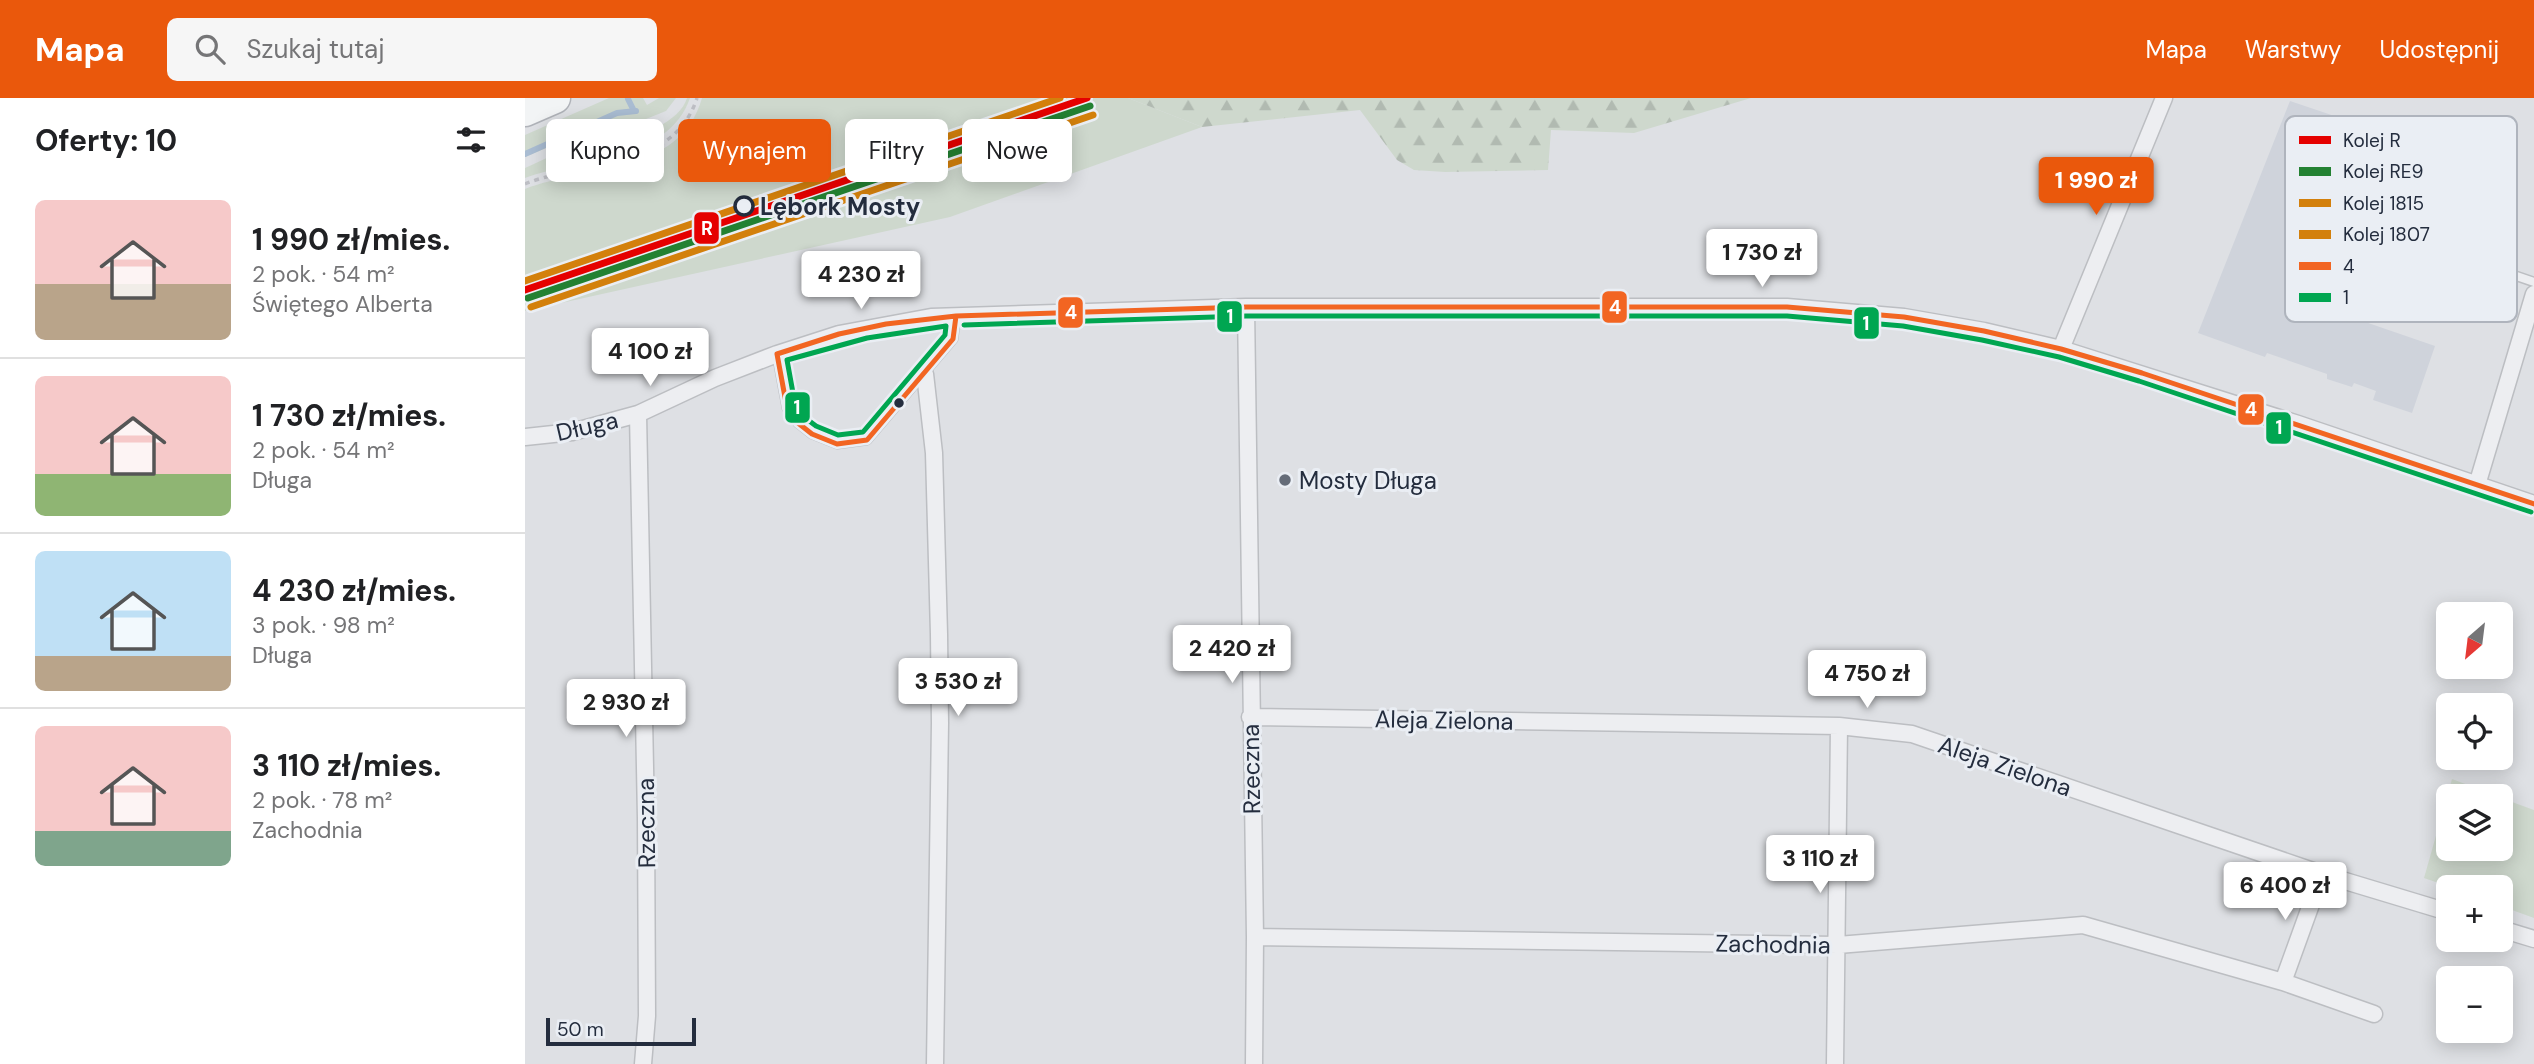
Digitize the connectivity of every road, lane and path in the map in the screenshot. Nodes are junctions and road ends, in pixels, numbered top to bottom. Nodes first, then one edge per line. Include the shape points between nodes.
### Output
1 (555, 98) edge
2 (697, 98) edge
3 (2164, 98) edge
4 (525, 111) edge
5 (525, 184) edge
6 (2517, 276) edge
7 (2534, 282) edge
8 (2534, 294) edge
9 (1246, 307) junction
10 (956, 316) junction
11 (2061, 349) junction
12 (777, 354) junction
13 (925, 374) junction
14 (638, 414) junction
15 (525, 438) edge
16 (2477, 485) junction
17 (2534, 504) edge
18 (1250, 717) junction
19 (1839, 726) junction
20 (2322, 874) junction
21 (2436, 908) edge
22 (2513, 933) edge
23 (1255, 937) junction
24 (2534, 939) edge
25 (1838, 945) junction
26 (2284, 982) junction
27 (2374, 1014) dead end
28 (643, 1064) edge
29 (935, 1064) edge
30 (1254, 1064) edge
31 (1835, 1064) edge

1 - 4 highway
2 - 5 path via 681,127 657,146 618,162
3 - 11 street
6 - 7 lane
8 - 16 street
9 - 10 street, Długa
9 - 11 street, Długa via 1787,307 1904,317
9 - 18 street, Rzeczna
10 - 12 street, Długa via 886,324
10 - 13 lane via 953,339
11 - 16 street, Długa
12 - 13 lane via 787,408 812,435 837,444 867,440
12 - 14 street, Długa
13 - 29 street via 935,453 939,634
14 - 15 street, Długa via 572,432
14 - 28 street, Rzeczna via 646,817
16 - 17 street, Długa
18 - 19 street, Aleja Zielona
18 - 23 street, Rzeczna
19 - 20 street, Aleja Zielona via 1912,734
19 - 25 street
20 - 21 street, Aleja Zielona
20 - 26 street
22 - 24 street
23 - 25 street, Zachodnia
23 - 30 street, Rzeczna
25 - 26 street, Zachodnia via 2083,925
25 - 31 street
26 - 27 street, Zachodnia

